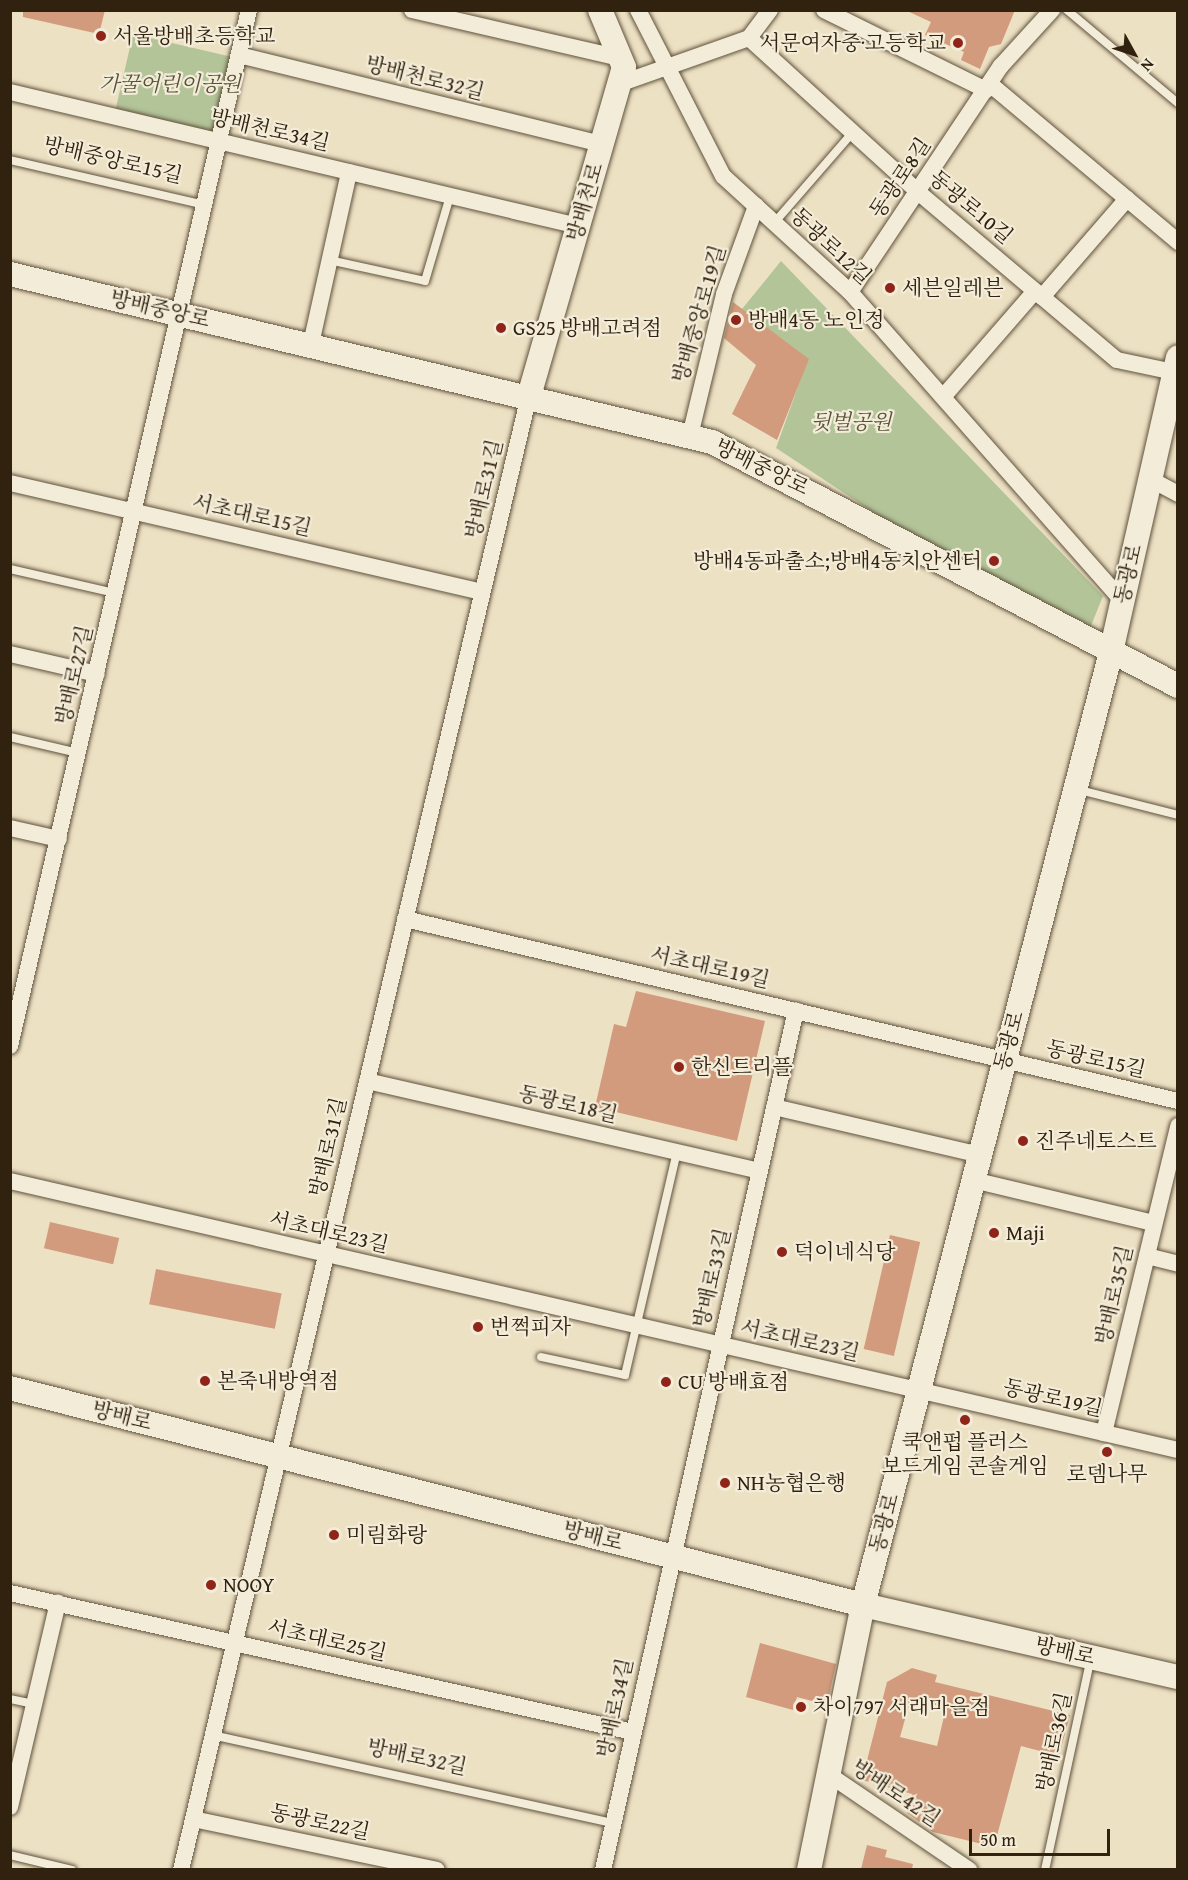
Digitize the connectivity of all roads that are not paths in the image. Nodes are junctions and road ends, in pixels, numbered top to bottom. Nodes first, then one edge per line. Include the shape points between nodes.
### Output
1 (249, 10) edge
2 (412, 10) edge
3 (600, 10) edge
4 (638, 10) edge
5 (770, 10) edge
6 (824, 10) edge
7 (1052, 10) edge
8 (1067, 10) edge
9 (749, 38) junction
10 (239, 56) junction
11 (620, 58) junction
12 (665, 68) junction
13 (619, 84) junction
14 (988, 87) junction
15 (10, 92) edge
16 (1178, 103) edge
17 (853, 132) junction
18 (219, 142) junction
19 (601, 144) junction
20 (10, 160) edge
21 (349, 172) junction
22 (918, 192) junction
23 (450, 196) junction
24 (1127, 199) junction
25 (205, 205) junction
26 (756, 206) junction
27 (774, 223) junction
28 (578, 226) junction
29 (1178, 242) edge
30 (329, 260) junction
31 (10, 274) edge
32 (850, 292) junction
33 (1039, 294) junction
34 (180, 314) junction
35 (310, 344) junction
36 (1176, 365) edge
37 (529, 396) junction
38 (943, 397) junction
39 (690, 436) junction
40 (1150, 479) junction
41 (10, 483) edge
42 (1178, 494) edge
43 (135, 511) junction
44 (10, 569) edge
45 (482, 592) junction
46 (116, 593) junction
47 (1122, 600) junction
48 (1110, 652) junction
49 (10, 654) edge
50 (97, 674) junction
51 (1178, 686) edge
52 (10, 738) edge
53 (79, 753) junction
54 (1075, 789) junction
55 (1178, 815) edge
56 (10, 828) edge
57 (59, 839) junction
58 (405, 919) junction
59 (15, 1003) edge
60 (796, 1010) junction
61 (10, 1046) edge
62 (1004, 1061) junction
63 (367, 1081) junction
64 (1178, 1101) edge
65 (774, 1107) junction
66 (1178, 1126) edge
67 (677, 1152) junction
68 (980, 1155) junction
69 (1173, 1168) edge
70 (759, 1171) junction
71 (973, 1180) junction
72 (10, 1181) edge
73 (1154, 1223) junction
74 (326, 1254) junction
75 (1147, 1256) junction
76 (1178, 1264) edge
77 (636, 1326) junction
78 (719, 1345) junction
79 (540, 1357) dead end
80 (10, 1388) edge
81 (918, 1390) junction
82 (1104, 1433) junction
83 (1178, 1450) edge
84 (277, 1456) junction
85 (672, 1556) junction
86 (10, 1593) edge
87 (58, 1603) junction
88 (863, 1605) junction
89 (234, 1642) junction
90 (1092, 1658) junction
91 (1178, 1677) edge
92 (10, 1699) edge
93 (34, 1704) junction
94 (633, 1732) junction
95 (212, 1735) junction
96 (828, 1774) junction
97 (14, 1780) edge
98 (10, 1807) edge
99 (193, 1819) junction
100 (613, 1823) junction
101 (10, 1855) edge
102 (72, 1869) edge
103 (181, 1869) edge
104 (437, 1869) edge
105 (603, 1869) edge
106 (809, 1869) edge
107 (969, 1869) edge
108 (1045, 1869) edge

1 - 10 street, 방배중앙로15길
2 - 11 street
3 - 11 street, 방배천로
4 - 12 street, 동광로12길
5 - 9 street
6 - 14 street
7 - 14 street, 동광로8길
8 - 16 lane
9 - 12 street
9 - 17 street, 동광로10길
10 - 18 street, 방배중앙로15길
10 - 19 street, 방배천로32길
11 - 13 street, 방배천로 via 624,67
12 - 13 street
12 - 26 street, 동광로12길 via 723,176
13 - 19 street, 방배천로
14 - 22 street, 동광로8길
14 - 24 street
15 - 18 street, 방배천로34길
17 - 22 street, 동광로10길
17 - 27 lane
18 - 21 street, 방배천로34길
18 - 25 street, 방배중앙로15길
19 - 28 street, 방배천로
20 - 25 lane, 방배중앙로15길
21 - 23 street, 방배천로34길
21 - 30 street
22 - 32 street, 동광로8길
22 - 33 street, 동광로10길
23 - 28 street, 방배천로34길
23 - 30 lane via 425,281
24 - 29 street
24 - 33 street
25 - 34 street, 방배중앙로15길
26 - 27 street, 동광로12길
26 - 39 street, 방배중앙로19길 via 724,294
27 - 32 street, 동광로12길
28 - 37 street, 방배천로
30 - 35 street
31 - 34 street, 방배중앙로
32 - 38 street, 동광로12길
33 - 36 street, 동광로10길 via 1117,360
33 - 38 street
34 - 35 street, 방배중앙로
34 - 43 street, 방배로27길
35 - 37 street, 방배중앙로
36 - 40 street, 동광로
37 - 39 street, 방배중앙로
37 - 45 street, 방배로31길
38 - 47 street, 동광로12길
39 - 48 street, 방배중앙로 via 765,466
40 - 42 street
40 - 47 street, 동광로
41 - 43 street, 서초대로15길
43 - 45 street, 서초대로15길
43 - 46 street, 방배로27길
44 - 46 lane
45 - 58 street, 방배로31길
46 - 50 street, 방배로27길
47 - 48 street, 동광로
48 - 51 street, 방배중앙로
48 - 54 street, 동광로
49 - 50 street
50 - 53 street, 방배로27길
52 - 53 lane
53 - 57 street, 방배로27길
54 - 55 lane
54 - 62 street, 동광로
56 - 57 street
57 - 59 street, 방배로27길
58 - 60 street, 서초대로19길
58 - 63 street, 방배로31길
59 - 61 street, 방배로27길
60 - 62 street, 서초대로19길
60 - 65 street, 방배로33길
62 - 64 street, 동광로15길
62 - 68 street, 동광로
63 - 67 street, 동광로18길
63 - 74 street, 방배로31길
65 - 68 street
65 - 70 street, 방배로33길
66 - 69 street, 방배로35길
67 - 70 street, 동광로18길
67 - 77 lane
68 - 71 street, 동광로
69 - 73 street, 방배로35길
70 - 78 street, 방배로33길
71 - 73 street
71 - 81 street, 동광로
72 - 74 street, 서초대로23길
73 - 75 street, 방배로35길
74 - 77 street, 서초대로23길
74 - 84 street, 방배로31길
75 - 76 street
75 - 82 street, 방배로35길
77 - 78 street, 서초대로23길
77 - 79 lane via 625,1375
78 - 81 street, 서초대로23길
78 - 85 street, 방배로33길
80 - 84 street, 방배로
81 - 82 street, 동광로19길
81 - 88 street, 동광로
82 - 83 street, 동광로19길
84 - 85 street, 방배로
84 - 89 street
85 - 88 street, 방배로
85 - 94 street, 방배로34길
86 - 87 street, 서초대로25길
87 - 89 street, 서초대로25길
87 - 93 street
88 - 90 street, 방배로
88 - 96 street, 동광로
89 - 94 street, 서초대로25길
89 - 95 street
90 - 91 street, 방배로
90 - 108 lane, 방배로36길
92 - 93 lane
93 - 97 street
94 - 100 street, 방배로34길
95 - 99 street
95 - 100 lane, 방배로32길
96 - 106 street, 동광로
96 - 107 street, 방배로42길
97 - 98 street
99 - 103 street
99 - 104 street, 동광로22길
100 - 105 street, 방배로34길
101 - 102 lane

